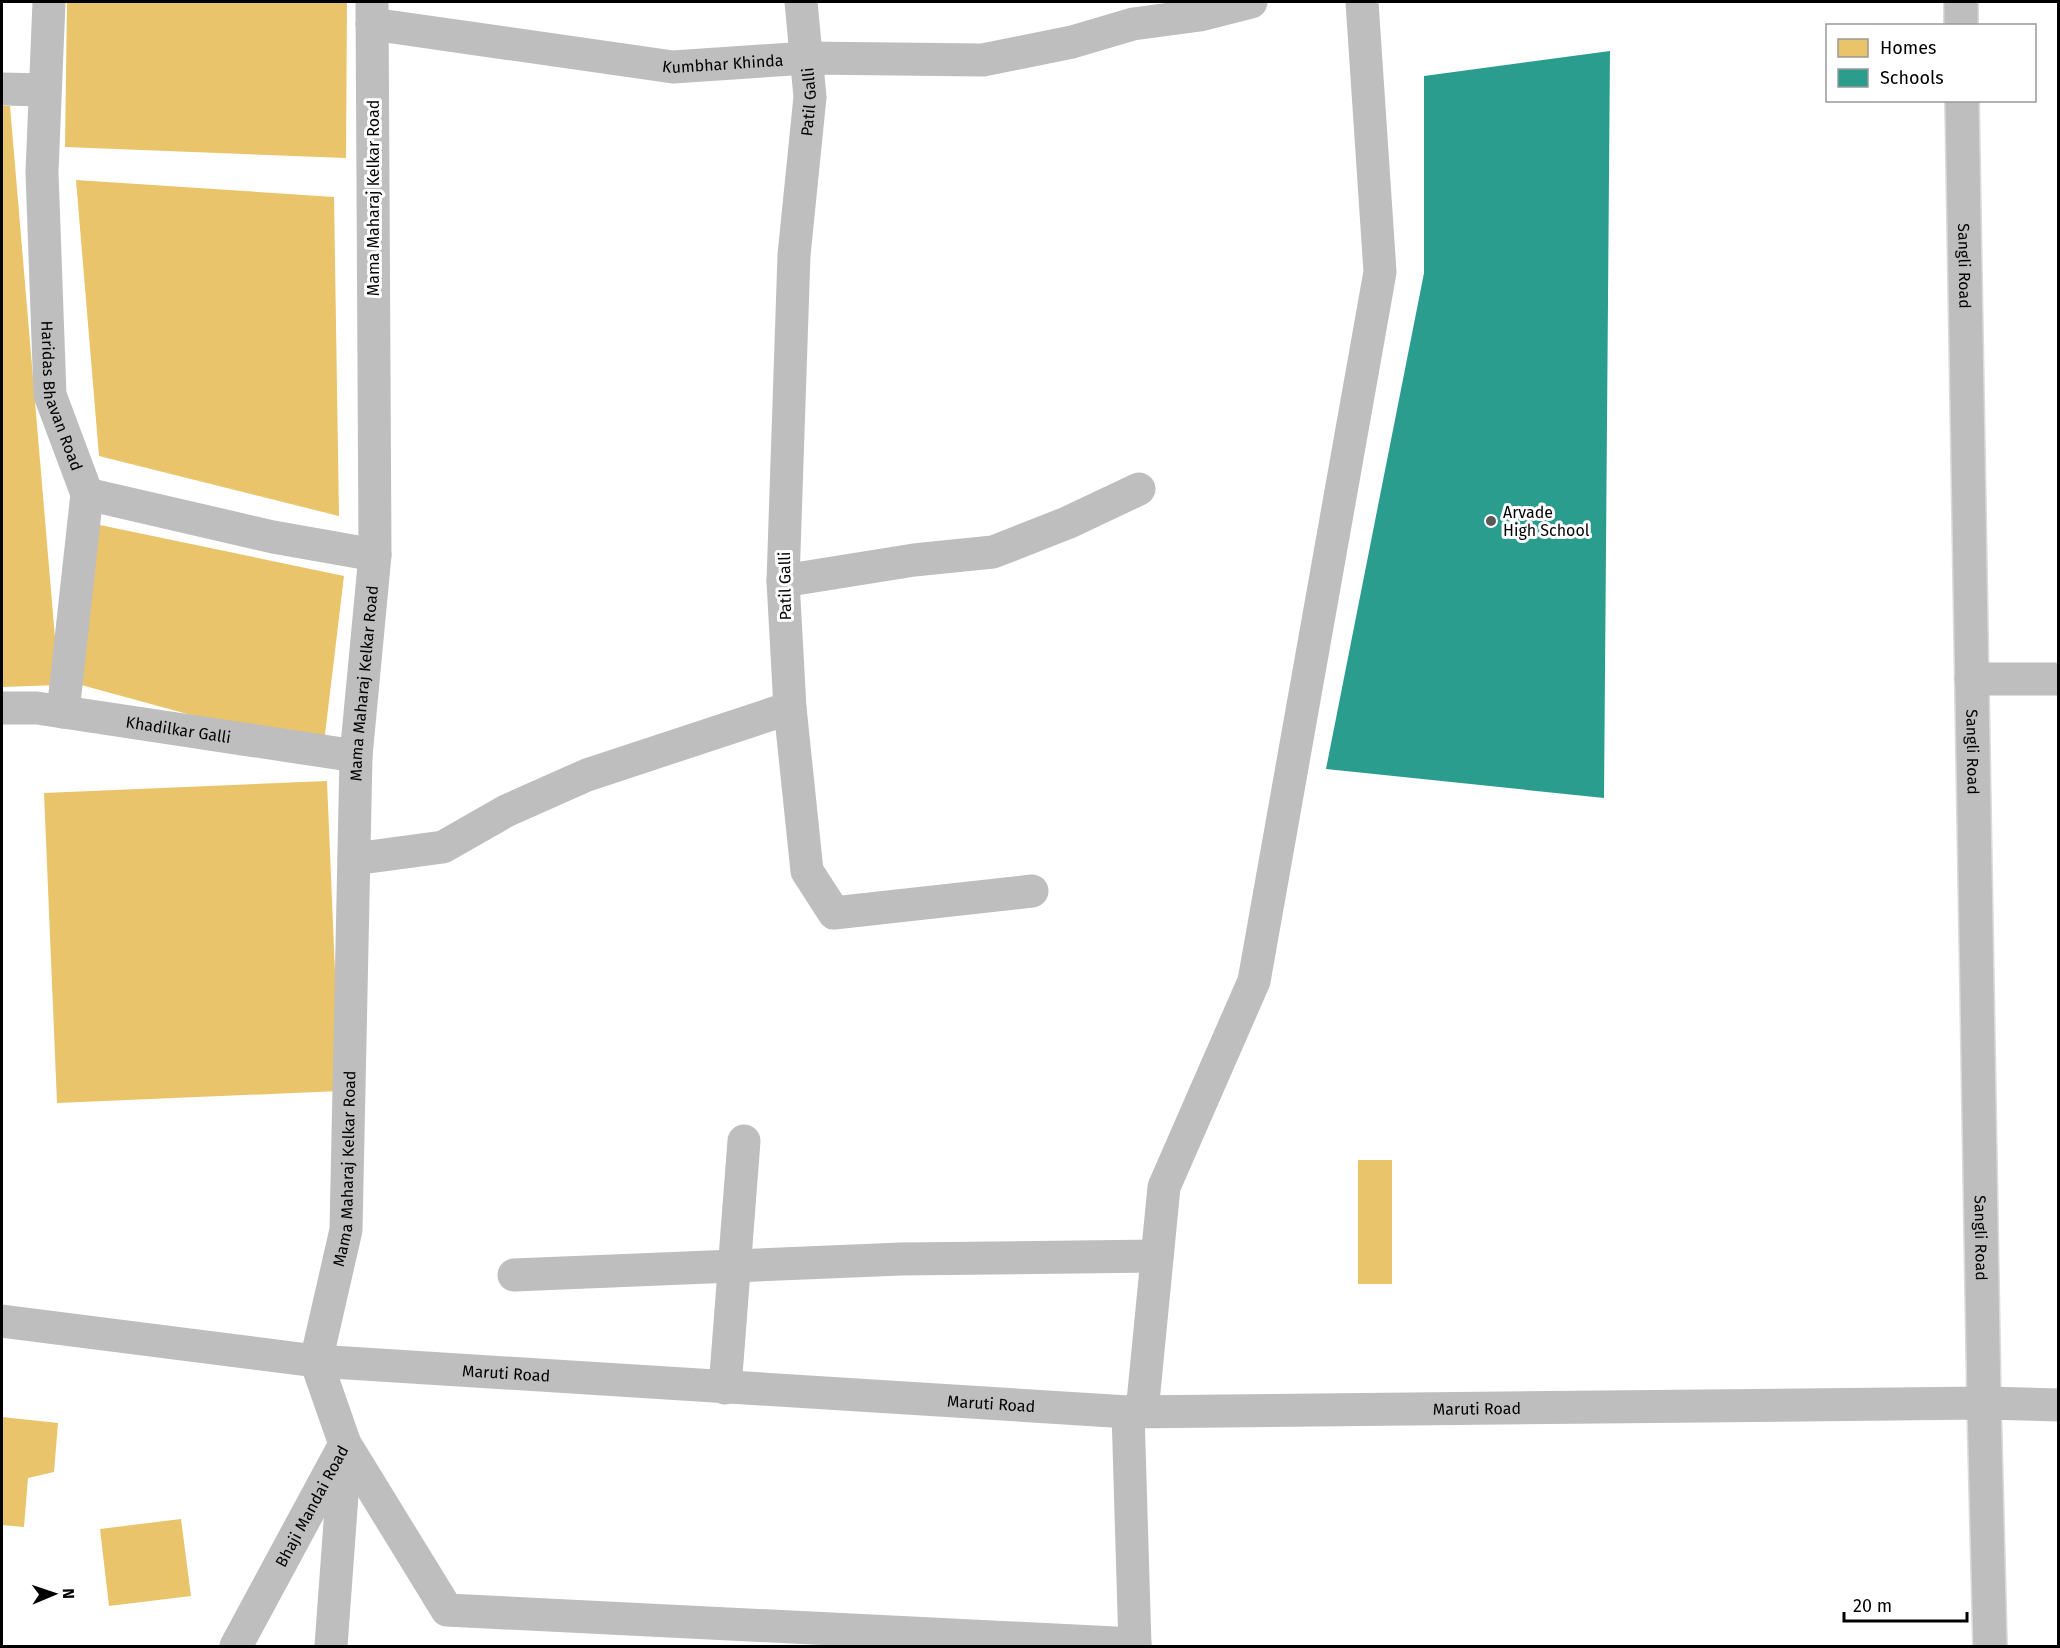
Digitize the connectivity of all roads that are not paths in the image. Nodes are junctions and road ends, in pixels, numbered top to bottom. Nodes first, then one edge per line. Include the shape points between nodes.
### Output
1 (49, 2) edge
2 (801, 2) edge
3 (1251, 2) edge
4 (1362, 2) edge
5 (1960, 2) edge
6 (372, 13) edge
7 (1961, 24) edge
8 (807, 58) junction
9 (2, 89) edge
10 (45, 90) junction
11 (1962, 102) edge
12 (1139, 489) dead end
13 (87, 494) junction
14 (375, 555) junction
15 (783, 581) junction
16 (1971, 679) junction
17 (2058, 679) edge
18 (2, 708) edge
19 (790, 708) junction
20 (63, 712) junction
21 (356, 756) junction
22 (354, 859) junction
23 (1032, 891) dead end
24 (744, 1141) dead end
25 (1157, 1256) junction
26 (734, 1266) junction
27 (514, 1275) dead end
28 (2, 1321) edge
29 (316, 1361) junction
30 (725, 1388) junction
31 (1984, 1403) junction
32 (2058, 1405) edge
33 (1135, 1412) junction
34 (345, 1444) junction
35 (1135, 1645) edge
36 (236, 1647) edge
37 (332, 1647) edge
38 (1990, 1647) edge

1 - 10 main road, Haridas Bhavan Road
2 - 8 main road, Patil Galli
3 - 8 main road, Kumbhar Khinda via 1200,15 1133,24 1072,42 983,60
4 - 25 main road via 1380,272 1254,981 1164,1187
5 - 7 main road
6 - 8 main road, Kumbhar Khinda via 673,67
6 - 14 main road, Mama Maharaj Kelkar Road
8 - 15 main road, Patil Galli via 810,97 794,255
9 - 10 main road
10 - 13 main road, Haridas Bhavan Road via 42,172 50,395
11 - 16 main road, Sangli Road
12 - 15 main road via 993,552
13 - 14 main road, Haridas Bhavan Road via 273,537
13 - 20 main road
14 - 21 main road, Mama Maharaj Kelkar Road
15 - 19 main road, Patil Galli
16 - 17 main road
16 - 31 main road, Sangli Road
18 - 20 main road, Khadilkar Galli
19 - 22 main road via 587,775 506,811 443,847
19 - 23 main road, Patil Galli via 807,871 834,913
20 - 21 main road, Khadilkar Galli
21 - 22 main road, Mama Maharaj Kelkar Road
22 - 29 main road, Mama Maharaj Kelkar Road via 346,1230
24 - 26 main road
25 - 26 main road via 901,1259
25 - 33 main road
26 - 27 main road
26 - 30 main road
28 - 29 main road, Maruti Road
29 - 30 main road, Maruti Road
29 - 34 main road, Bhaji Mandai Road
30 - 33 main road, Maruti Road
31 - 32 main road, Maruti Road
31 - 33 main road, Maruti Road
31 - 38 main road, Sangli Road
33 - 35 main road
34 - 35 main road via 447,1610
34 - 36 main road, Bhaji Mandai Road
34 - 37 main road

